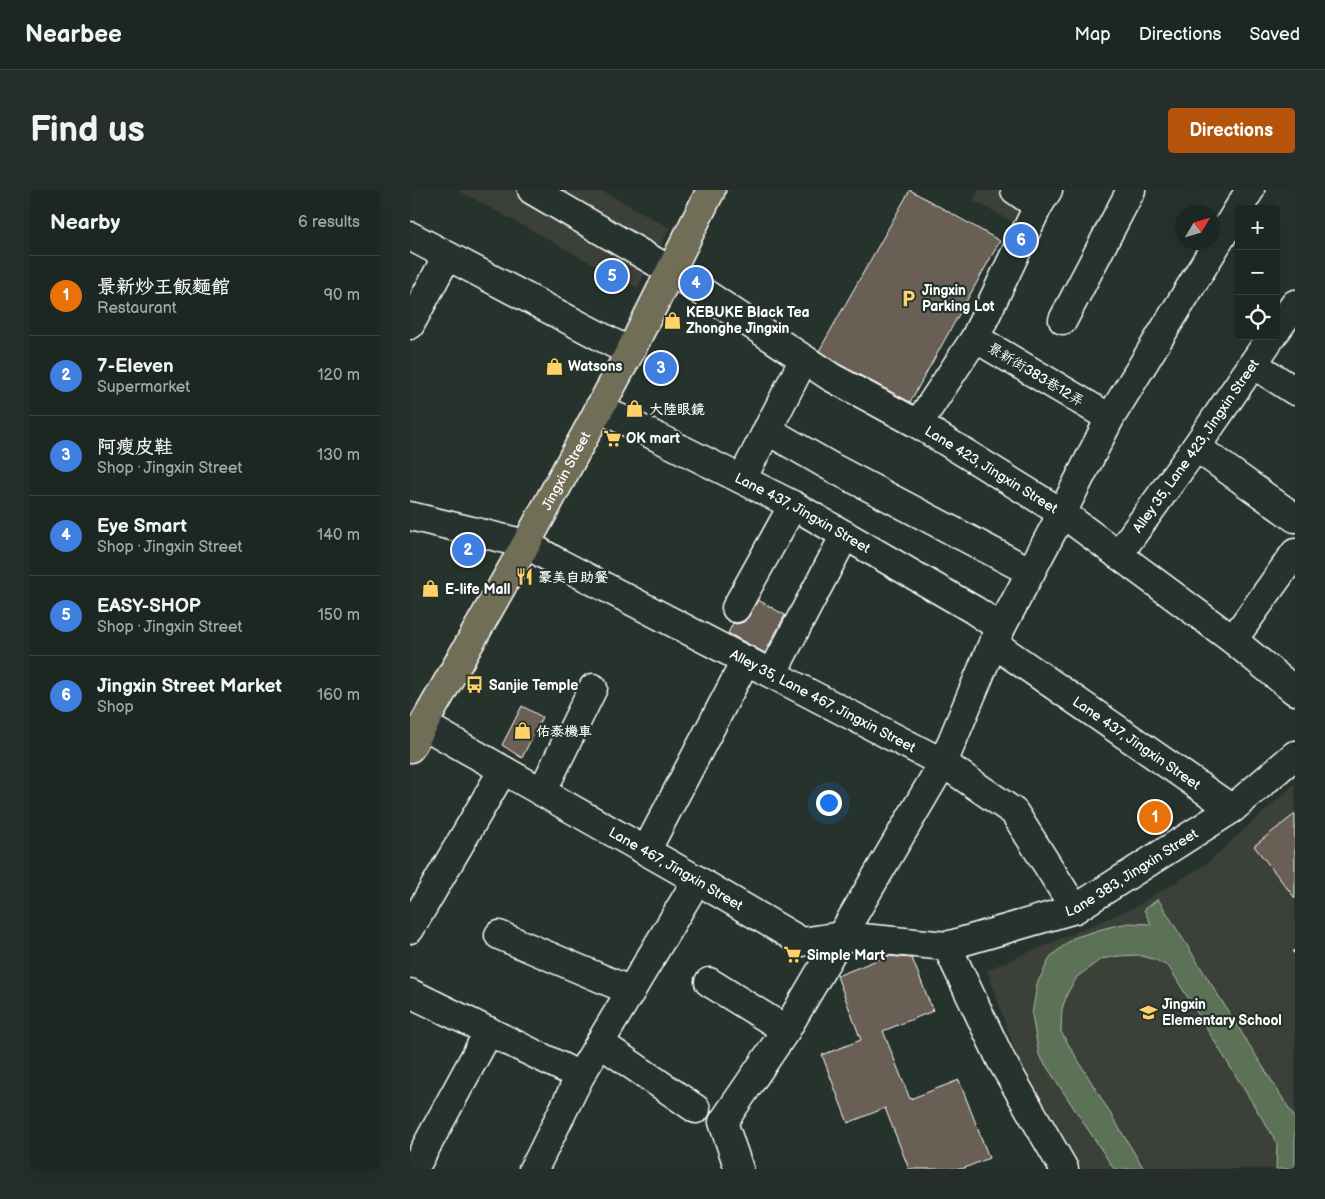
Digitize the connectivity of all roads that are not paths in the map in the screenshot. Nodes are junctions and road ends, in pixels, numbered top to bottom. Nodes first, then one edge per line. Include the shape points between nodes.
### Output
1 (532, 190) edge
2 (711, 190) edge
3 (1015, 190) edge
4 (1131, 190) edge
5 (1250, 190) edge
6 (1043, 198) edge
7 (410, 236) edge
8 (448, 256) junction
9 (671, 271) junction
10 (1295, 304) edge
11 (1063, 320) dead end
12 (410, 325) edge
13 (1280, 325) edge
14 (974, 338) junction
15 (1269, 340) edge
16 (630, 352) junction
17 (804, 359) junction
18 (1253, 364) junction
19 (1295, 391) edge
20 (599, 408) junction
21 (1110, 418) junction
22 (918, 424) junction
23 (767, 430) junction
24 (1196, 447) junction
25 (742, 479) junction
26 (793, 505) junction
27 (1062, 513) junction
28 (410, 516) edge
29 (1295, 518) edge
30 (844, 535) junction
31 (526, 544) junction
32 (1295, 553) edge
33 (1118, 555) junction
34 (1031, 572) junction
35 (736, 608) dead end
36 (997, 636) junction
37 (1233, 640) junction
38 (746, 660) junction
39 (772, 674) junction
40 (593, 688) dead end
41 (1295, 692) edge
42 (424, 725) junction
43 (410, 748) edge
44 (1295, 755) edge
45 (943, 763) junction
46 (503, 770) junction
47 (542, 792) junction
48 (1232, 808) junction
49 (646, 851) junction
50 (697, 880) junction
51 (1075, 909) junction
52 (410, 929) edge
53 (499, 936) dead end
54 (841, 936) junction
55 (947, 946) junction
56 (709, 982) dead end
57 (631, 991) junction
58 (410, 993) edge
59 (786, 1030) junction
60 (489, 1031) junction
61 (600, 1043) junction
62 (580, 1076) junction
63 (696, 1108) dead end
64 (539, 1166) edge
65 (414, 1169) edge
66 (739, 1169) edge
67 (1064, 1169) edge

1 - 9 street, Lane 423, Jingxin Street
2 - 9 main road, Jingxin Street
3 - 6 street
4 - 11 street
5 - 21 street
6 - 14 street, 景新街383巷12弄
7 - 8 street
8 - 12 street
8 - 16 street
9 - 16 main road, Jingxin Street
9 - 17 street, Lane 423, Jingxin Street
10 - 13 street
14 - 21 street, 景新街383巷12弄
14 - 22 street
15 - 18 street, Alley 35, Lane 423, Jingxin Street
16 - 20 main road, Jingxin Street
17 - 22 street, Lane 423, Jingxin Street
17 - 23 street
18 - 19 street
18 - 24 street, Alley 35, Lane 423, Jingxin Street
20 - 25 street, Lane 437, Jingxin Street
20 - 31 main road, Jingxin Street
21 - 27 street
22 - 27 street, Lane 423, Jingxin Street
23 - 25 street
23 - 34 street
24 - 29 street
24 - 33 street, Alley 35, Lane 423, Jingxin Street
25 - 26 street, Lane 437, Jingxin Street
26 - 30 street, Lane 437, Jingxin Street
26 - 35 street
27 - 33 street, Lane 423, Jingxin Street
27 - 34 street
28 - 31 street, Alley 35, Lane 467, Jingxin Street
30 - 36 street, Lane 437, Jingxin Street via 974,610
30 - 39 street
31 - 38 street, Alley 35, Lane 467, Jingxin Street
31 - 42 main road, Jingxin Street
32 - 37 street
33 - 37 street, Lane 423, Jingxin Street
34 - 36 street
36 - 45 street
36 - 48 street, Lane 437, Jingxin Street
37 - 41 street, Lane 423, Jingxin Street
38 - 39 street, Alley 35, Lane 467, Jingxin Street
38 - 49 street
39 - 45 street, Alley 35, Lane 467, Jingxin Street
40 - 47 street
42 - 43 main road, Jingxin Street
42 - 46 street, Lane 467, Jingxin Street
44 - 48 street, Lane 383, Jingxin Street
45 - 51 street, Alley 35, Lane 467, Jingxin Street via 1014,812
45 - 54 street
46 - 47 street, Lane 467, Jingxin Street
46 - 52 street
47 - 49 street, Lane 467, Jingxin Street
48 - 51 street, Lane 383, Jingxin Street
49 - 50 street, Lane 467, Jingxin Street
50 - 54 street, Lane 467, Jingxin Street via 802,942
50 - 57 street
51 - 55 street, Lane 383, Jingxin Street
53 - 57 street
54 - 55 street, Lane 467, Jingxin Street
54 - 59 street
55 - 67 street via 1001,1060
56 - 59 street
57 - 61 street
58 - 60 street
59 - 66 street via 723,1122
60 - 62 street
60 - 65 street
61 - 62 street
61 - 63 street
62 - 64 street

